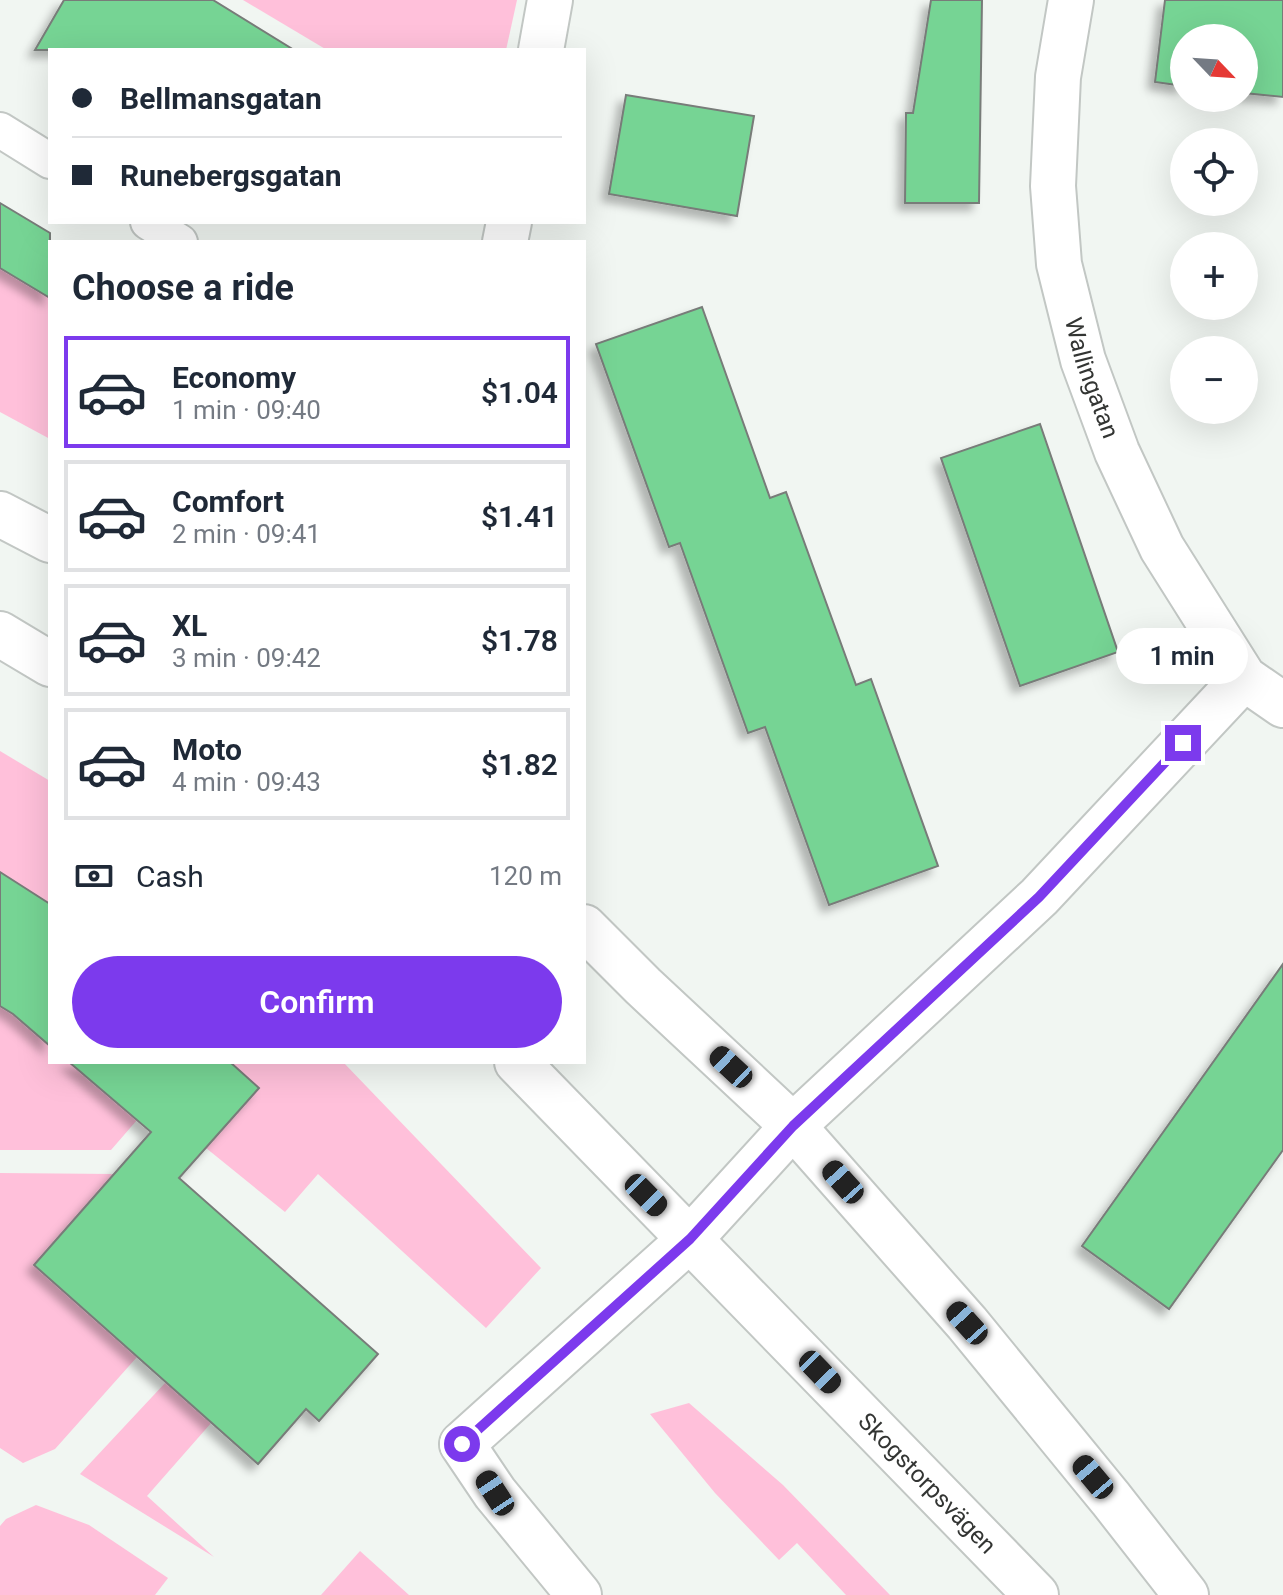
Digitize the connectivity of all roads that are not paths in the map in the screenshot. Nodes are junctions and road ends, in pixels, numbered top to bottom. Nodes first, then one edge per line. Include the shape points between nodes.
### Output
1 (550, 0) edge
2 (1071, 0) edge
3 (541, 48) edge
4 (0, 130) edge
5 (48, 160) edge
6 (151, 224) edge
7 (177, 240) edge
8 (0, 514) edge
9 (48, 539) edge
10 (0, 634) edge
11 (48, 663) edge
12 (1244, 678) junction
13 (1283, 705) edge
14 (586, 929) edge
15 (519, 1064) edge
16 (793, 1126) junction
17 (690, 1239) junction
18 (579, 1595) edge
19 (1036, 1595) edge
20 (1186, 1595) edge

1 - 3 street
2 - 12 street, Wallingatan via 1058,77 1053,186 1059,264 1083,360 1117,452 1162,548
4 - 5 lane
6 - 7 lane
8 - 9 street
10 - 11 street
12 - 13 street, Wallingatan
12 - 16 street via 1039,897
14 - 16 street
15 - 17 street, Skogstorpsvägen
16 - 17 street
16 - 20 street via 967,1323
17 - 18 street via 462,1444
17 - 19 street, Skogstorpsvägen

